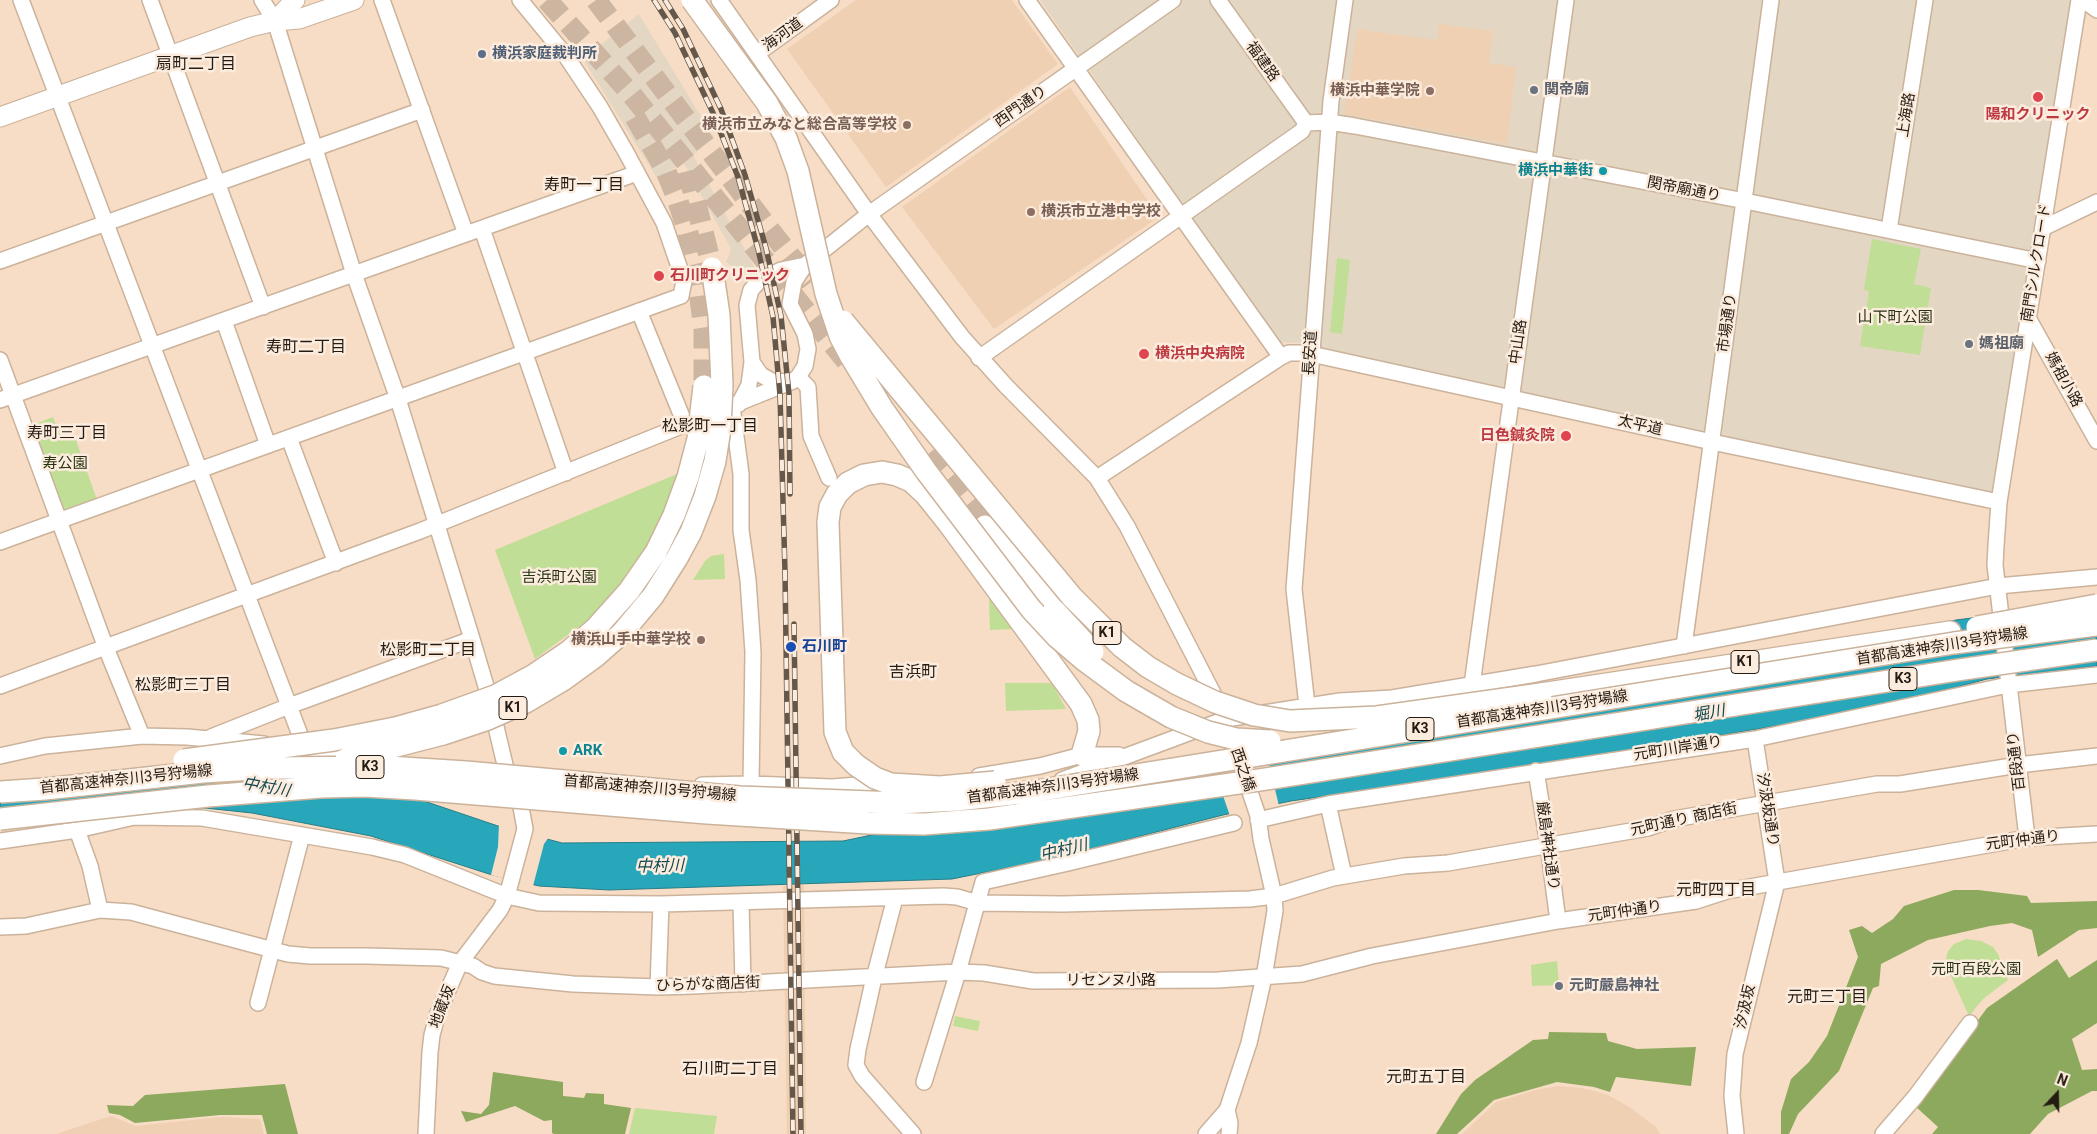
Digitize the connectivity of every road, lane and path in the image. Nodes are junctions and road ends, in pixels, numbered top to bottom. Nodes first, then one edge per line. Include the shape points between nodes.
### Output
1 (21, 0) edge
2 (150, 0) edge
3 (262, 0) edge
4 (275, 0) edge
5 (295, 0) edge
6 (354, 0) edge
7 (382, 0) edge
8 (520, 0) edge
9 (692, 0) edge
10 (719, 0) edge
11 (831, 0) edge
12 (1027, 0) edge
13 (1172, 0) edge
14 (1218, 0) edge
15 (1345, 0) edge
16 (1566, 0) edge
17 (1771, 0) edge
18 (1925, 0) edge
19 (2078, 0) edge
20 (2084, 0) edge
21 (2097, 10) edge
22 (275, 21) junction
23 (758, 53) junction
24 (170, 55) junction
25 (1076, 69) junction
26 (58, 97) junction
27 (422, 110) junction
28 (0, 117) edge
29 (1329, 122) junction
30 (1306, 123) junction
31 (315, 148) junction
32 (1544, 163) junction
33 (637, 173) junction
34 (217, 183) junction
35 (1745, 201) junction
36 (2097, 202) edge
37 (869, 214) junction
38 (1179, 217) junction
39 (105, 222) junction
40 (2043, 228) junction
41 (482, 229) junction
42 (1888, 230) junction
43 (466, 234) junction
44 (0, 261) edge
45 (2038, 261) junction
46 (712, 268) tunnel mouth
47 (354, 274) junction
48 (768, 276) junction
49 (803, 279) junction
50 (263, 307) junction
51 (639, 311) junction
52 (2028, 318) junction
53 (224, 320) junction
54 (152, 346) junction
55 (525, 354) junction
56 (1311, 354) junction
57 (979, 358) junction
58 (1280, 358) junction
59 (0, 360) edge
60 (752, 362) junction
61 (796, 379) junction
62 (704, 386) tunnel mouth
63 (1512, 397) junction
64 (7, 398) edge
65 (398, 399) junction
66 (736, 405) junction
67 (685, 424) junction
68 (289, 438) junction
69 (2097, 441) edge
70 (1712, 442) junction
71 (268, 445) junction
72 (199, 470) junction
73 (566, 474) junction
74 (829, 478) dead end
75 (1098, 478) junction
76 (1999, 502) junction
77 (59, 520) junction
78 (438, 525) junction
79 (986, 526) tunnel mouth
80 (0, 542) edge
81 (336, 563) junction
82 (2097, 577) edge
83 (1998, 586) junction
84 (247, 597) junction
85 (2097, 605) edge
86 (2001, 612) joint
87 (2097, 625) edge
88 (472, 639) junction
89 (1684, 646) junction
90 (106, 648) junction
91 (2097, 650) edge
92 (2097, 675) edge
93 (2008, 682) junction
94 (1472, 685) junction
95 (0, 686) edge
96 (289, 706) junction
97 (1307, 706) junction
98 (1709, 710) junction
99 (1226, 719) junction
100 (142, 736) junction
101 (206, 738) junction
102 (1755, 739) junction
103 (1270, 741) junction
104 (304, 748) junction
105 (1082, 755) junction
106 (1128, 755) junction
107 (0, 756) edge
108 (2097, 756) edge
109 (1212, 762) junction
110 (2018, 765) junction
111 (1536, 771) junction
112 (0, 782) edge
113 (751, 784) junction
114 (518, 791) junction
115 (0, 792) edge
116 (555, 793) junction
117 (1328, 804) junction
118 (1766, 804) junction
119 (0, 806) edge
120 (1258, 818) junction
121 (0, 819) edge
122 (1234, 823) dead end
123 (77, 830) junction
124 (2097, 834) edge
125 (302, 835) junction
126 (2027, 838) junction
127 (0, 841) edge
128 (1548, 845) junction
129 (1344, 876) junction
130 (1777, 882) junction
131 (507, 896) junction
132 (1274, 896) junction
133 (895, 898) junction
134 (741, 902) junction
135 (978, 903) junction
136 (661, 904) junction
137 (100, 910) junction
138 (1558, 921) junction
139 (0, 927) edge
140 (273, 950) junction
141 (460, 963) junction
142 (958, 972) junction
143 (1302, 974) joint
144 (874, 977) junction
145 (1264, 977) junction
146 (743, 984) junction
147 (658, 987) junction
148 (258, 1003) dead end
149 (1970, 1023) dead end
150 (924, 1082) dead end
151 (1227, 1110) junction
152 (426, 1134) edge
153 (913, 1134) edge
154 (1206, 1134) edge
155 (1228, 1134) edge
156 (1736, 1134) edge
157 (1882, 1134) edge

1 - 26 street
2 - 24 street
3 - 22 street
4 - 22 street
5 - 22 main road
6 - 22 main road via 300,19
7 - 27 street
8 - 33 street via 566,56 600,107
9 - 103 highway, bridge via 767,103 786,138 798,171 826,294 850,355 926,471 1031,609 1084,660 1126,691 1171,717 1236,739
10 - 23 street, 西之橋
11 - 23 street, 海河道
12 - 25 street
13 - 25 street, 西門通り
14 - 30 street, 福建路
15 - 29 street, 長安道
16 - 32 street, 中山路
17 - 35 street, 市場通り
18 - 42 street, 上海路
19 - 40 street, 南門シルクロード
20 - 21 street
22 - 24 main road
22 - 31 street
23 - 37 street, 西之橋
24 - 26 main road
24 - 34 street
25 - 37 street, 西門通り
25 - 38 street
26 - 28 main road
26 - 39 street
27 - 31 street
27 - 43 street
29 - 30 street, 関帝廟通り
29 - 32 street, 関帝廟通り
29 - 56 street, 長安道
30 - 38 street via 1302,132
31 - 34 street
31 - 47 street
32 - 35 street, 関帝廟通り
32 - 63 street, 中山路
33 - 41 street
33 - 51 street via 664,223 684,281 681,296
34 - 39 street
34 - 50 street
35 - 42 street, 関帝廟通り
35 - 70 street, 市場通り
36 - 40 street
37 - 49 street, 西門通り
37 - 57 street, 西之橋
38 - 57 street
38 - 58 street
39 - 44 street
39 - 54 street
40 - 45 street, 南門シルクロード
41 - 43 street
41 - 55 street
42 - 45 street, 関帝廟通り
43 - 47 street
45 - 52 street, 南門シルクロード
46 - 119 highway, K1, bridge via 719,315 722,386 720,429 705,496 682,550 653,596 622,633 596,656 533,698 488,719 386,749 205,783
47 - 50 street
47 - 65 street
48 - 49 street via 781,270
48 - 49 street via 780,278 790,285
48 - 60 street via 751,290 747,305
49 - 61 street via 790,304 808,349 805,366
49 - 85 highway, K1, bridge via 1098,624 1148,667 1177,684 1215,702 1254,715 1290,721 1377,717 1950,632
50 - 53 street
51 - 55 street
51 - 67 street
52 - 69 street, 媽祖小路
52 - 76 street, 南門シルクロード
53 - 54 street
53 - 71 street
54 - 64 street
54 - 72 street
55 - 65 street
55 - 73 street
56 - 58 street, 太平道 via 1289,354
56 - 63 street, 太平道
56 - 97 street, 長安道 via 1294,589
57 - 75 street, 西之橋
58 - 75 street
59 - 64 street
60 - 61 street via 761,376 774,382
60 - 66 street via 749,385
61 - 66 street
61 - 74 street via 808,387 811,436
62 - 112 highway, K1, bridge via 698,440 688,478 656,552 596,628 534,675 495,696 395,728 210,757
63 - 70 street, 太平道
63 - 94 street, 中山路
64 - 77 street
65 - 68 street
65 - 78 street
66 - 67 street
66 - 113 street via 741,530 753,652
67 - 73 street
68 - 71 street
68 - 81 street
70 - 76 street, 太平道
70 - 89 street, 市場通り
71 - 72 street
72 - 77 street
72 - 84 street
73 - 78 street
75 - 99 street, 西之橋 via 1127,526
76 - 83 street, 南門シルクロード via 1995,565
77 - 80 street
77 - 90 street
78 - 81 street
78 - 88 street
79 - 103 highway, K1, bridge via 1059,616 1105,663 1134,686 1172,710 1210,727
81 - 84 street
82 - 83 street
83 - 86 street, 南門シルクロード
83 - 89 street
84 - 90 street
84 - 96 street
86 - 93 street, 百段通り, bridge
87 - 109 highway, 首都高速神奈川3号狩場線 / K3, bridge via 1954,644
88 - 96 street
88 - 114 street via 506,769
89 - 94 street
90 - 95 street
90 - 100 street
91 - 98 highway, 首都高速神奈川3号狩場線 / K3, bridge
92 - 93 street, 元町川岸通り
93 - 102 street, 元町川岸通り
93 - 110 street, 百段通り
94 - 97 street via 1392,698
96 - 101 street
96 - 104 street
97 - 99 street
98 - 103 highway, K1, bridge via 1546,717 1377,741
98 - 121 highway, 首都高速神奈川3号狩場線 / K3, bridge via 1069,809 924,824 707,813 365,786 208,796
99 - 106 street
99 - 120 street, 西之橋, bridge
100 - 101 street
100 - 107 street via 45,746
101 - 104 street
102 - 111 street, 元町川岸通り
102 - 118 street, 汐汲坂通り
104 - 114 street via 317,749 415,779
105 - 106 street
105 - 109 highway, bridge via 1089,731 1088,720 1080,704 925,494 910,481 882,472 864,475 848,483 830,507 828,522 835,732 843,752 856,765 891,784 940,787
105 - 113 street via 970,778 832,787
106 - 116 street via 1053,783 903,808 587,814
108 - 110 street, 元町通り 商店街
109 - 115 highway, 首都高速神奈川3号狩場線 / K3, bridge via 1030,792 898,803 740,797 388,767 232,770
110 - 118 street, 元町通り 商店街 via 1900,784 1877,784
110 - 126 street, 百段通り
111 - 117 street, 元町川岸通り
111 - 128 street, 厳島神社通り
113 - 116 street via 687,786 596,781
114 - 116 street
114 - 131 street, 地蔵坂 via 525,829
117 - 120 street, 元町川岸通り
117 - 129 street
118 - 128 street, 元町通り 商店街
118 - 130 street, 汐汲坂通り
120 - 132 street, 西之橋
122 - 135 street via 983,882
123 - 125 street, 元町通り 商店街 via 134,817 202,818
123 - 127 street, 元町通り 商店街
123 - 137 street via 90,866
124 - 126 street, 元町仲通り
125 - 131 street, 元町通り 商店街 via 404,855
125 - 140 street
126 - 130 street, 元町仲通り
128 - 129 street, 元町通り 商店街 via 1448,863
128 - 138 street, 厳島神社通り
129 - 132 street, 元町通り 商店街
130 - 138 street, 元町仲通り via 1727,891 1696,902
130 - 156 street, 汐汲坂 via 1736,1054 1732,1096
131 - 136 street, 元町通り 商店街 via 539,902
131 - 141 street, 地蔵坂
132 - 135 street, 元町通り 商店街 via 1063,904
132 - 145 street, 西之橋 via 1274,925
133 - 134 street, 元町通り 商店街
133 - 135 street, 元町通り 商店街 via 943,896
133 - 144 street
134 - 136 street, 元町通り 商店街
134 - 146 street
135 - 142 street
136 - 147 street
137 - 139 street, ひらがな商店街 via 33,924
137 - 140 street, ひらがな商店街 via 131,912
138 - 143 street, 元町仲通り via 1372,956
140 - 141 street, ひらがな商店街 via 310,956 441,958
140 - 148 street
141 - 147 street, ひらがな商店街 via 508,978
141 - 152 street, 地蔵坂 via 432,1035
142 - 144 street, ひらがな商店街
142 - 145 street, リセンヌ小路 via 1033,981
142 - 150 street
143 - 145 street, リセンヌ小路
144 - 146 street, ひらがな商店街
144 - 153 street via 856,1065
145 - 151 street, 西之橋
146 - 147 street, ひらがな商店街
149 - 157 street via 1915,1097
151 - 154 street
151 - 155 street

